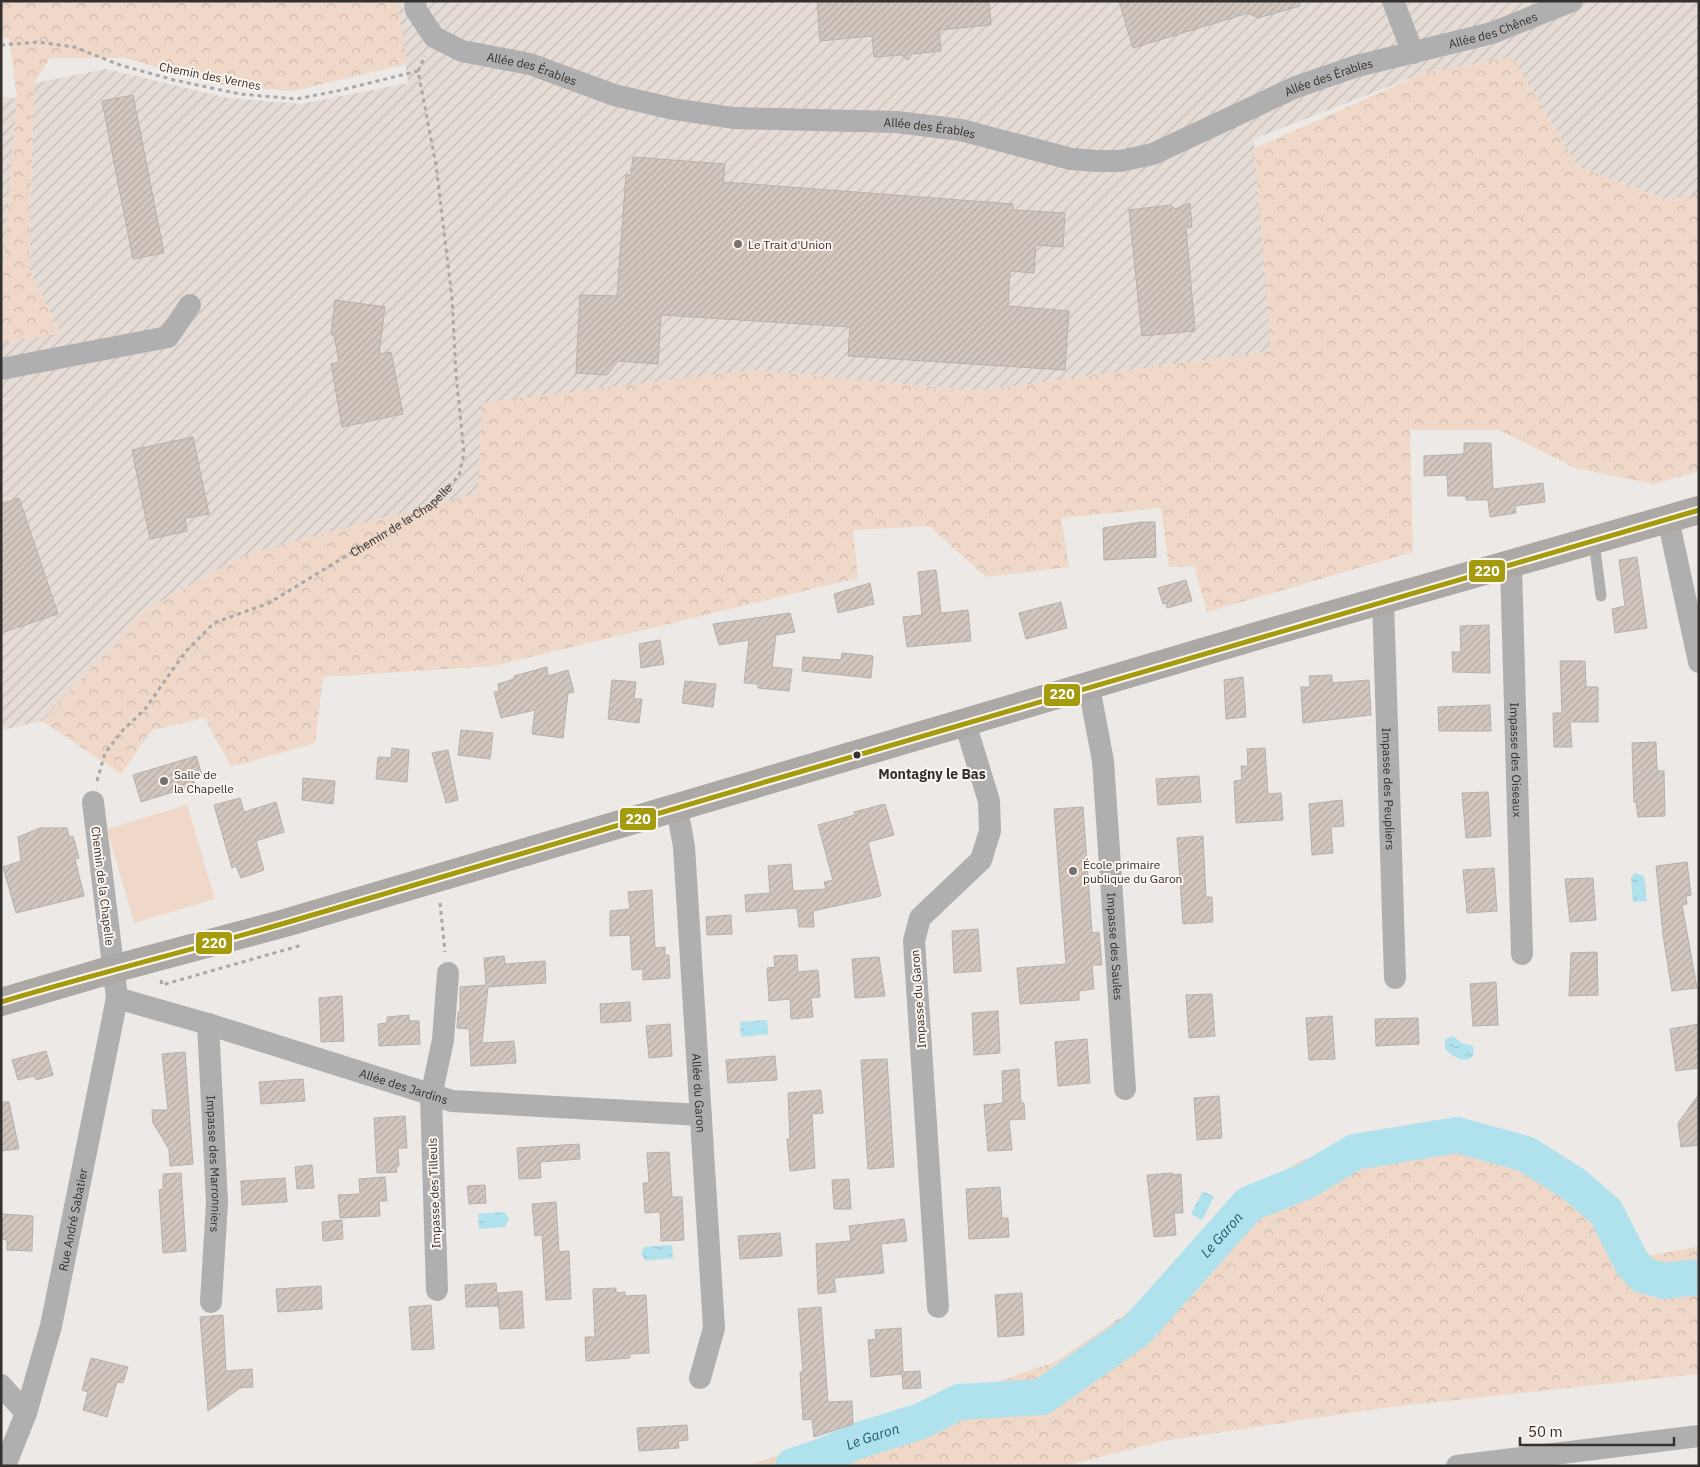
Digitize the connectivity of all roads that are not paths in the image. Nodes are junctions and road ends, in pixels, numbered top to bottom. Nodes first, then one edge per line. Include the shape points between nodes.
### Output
1 (415, 1) edge
2 (1393, 1) edge
3 (1572, 1) edge
4 (1413, 53) junction
5 (190, 305) dead end
6 (1, 369) edge
7 (1699, 510) edge
8 (1668, 519) junction
9 (1594, 542) junction
10 (1511, 565) junction
11 (1601, 596) dead end
12 (1383, 600) junction
13 (1699, 662) edge
14 (1089, 687) junction
15 (965, 723) junction
16 (93, 802) dead end
17 (677, 808) junction
18 (1522, 954) dead end
19 (113, 969) junction
20 (448, 973) road end
21 (1395, 978) dead end
22 (116, 998) junction
23 (1, 1002) edge
24 (208, 1024) junction
25 (1125, 1089) dead end
26 (431, 1096) junction
27 (700, 1115) junction
28 (437, 1290) dead end
29 (211, 1302) dead end
30 (938, 1307) dead end
31 (700, 1378) dead end
32 (1, 1385) edge
33 (26, 1414) junction
34 (1699, 1436) edge
35 (5, 1466) edge
36 (1457, 1466) edge

1 - 4 street, Allée des Érables via 416,10 434,37 462,51 530,64 614,95 733,118 896,122 961,130 1071,159 1096,161 1120,161 1153,154 1296,87 1357,66
2 - 4 street
3 - 4 street, Allée des Chênes via 1492,32
5 - 6 street via 168,337
7 - 8 main road
8 - 9 main road
8 - 13 street
9 - 10 main road
9 - 11 lane
10 - 12 main road
10 - 18 street, Impasse des Oiseaux
12 - 14 main road
12 - 21 street, Impasse des Peupliers
14 - 15 main road
14 - 25 street, Impasse des Saules via 1103,761
15 - 17 main road
15 - 30 street, Impasse du Garon via 989,801 990,831 981,860 920,918 914,940
16 - 19 street, Chemin de la Chapelle
17 - 19 main road via 285,923
17 - 27 street, Allée du Garon via 684,847
19 - 22 street, Rue André Sabatier
19 - 23 main road
20 - 26 street, Impasse des Tilleuls via 443,1040
22 - 24 street, Allée des Jardins
22 - 33 street, Rue André Sabatier via 52,1326
24 - 26 street, Allée des Jardins
24 - 29 street, Impasse des Marronniers via 217,1202
26 - 27 street, Allée des Jardins via 452,1101
26 - 28 street, Impasse des Tilleuls
27 - 31 street, Allée du Garon via 714,1328
32 - 33 street
33 - 35 street, Rue André Sabatier
34 - 36 street

